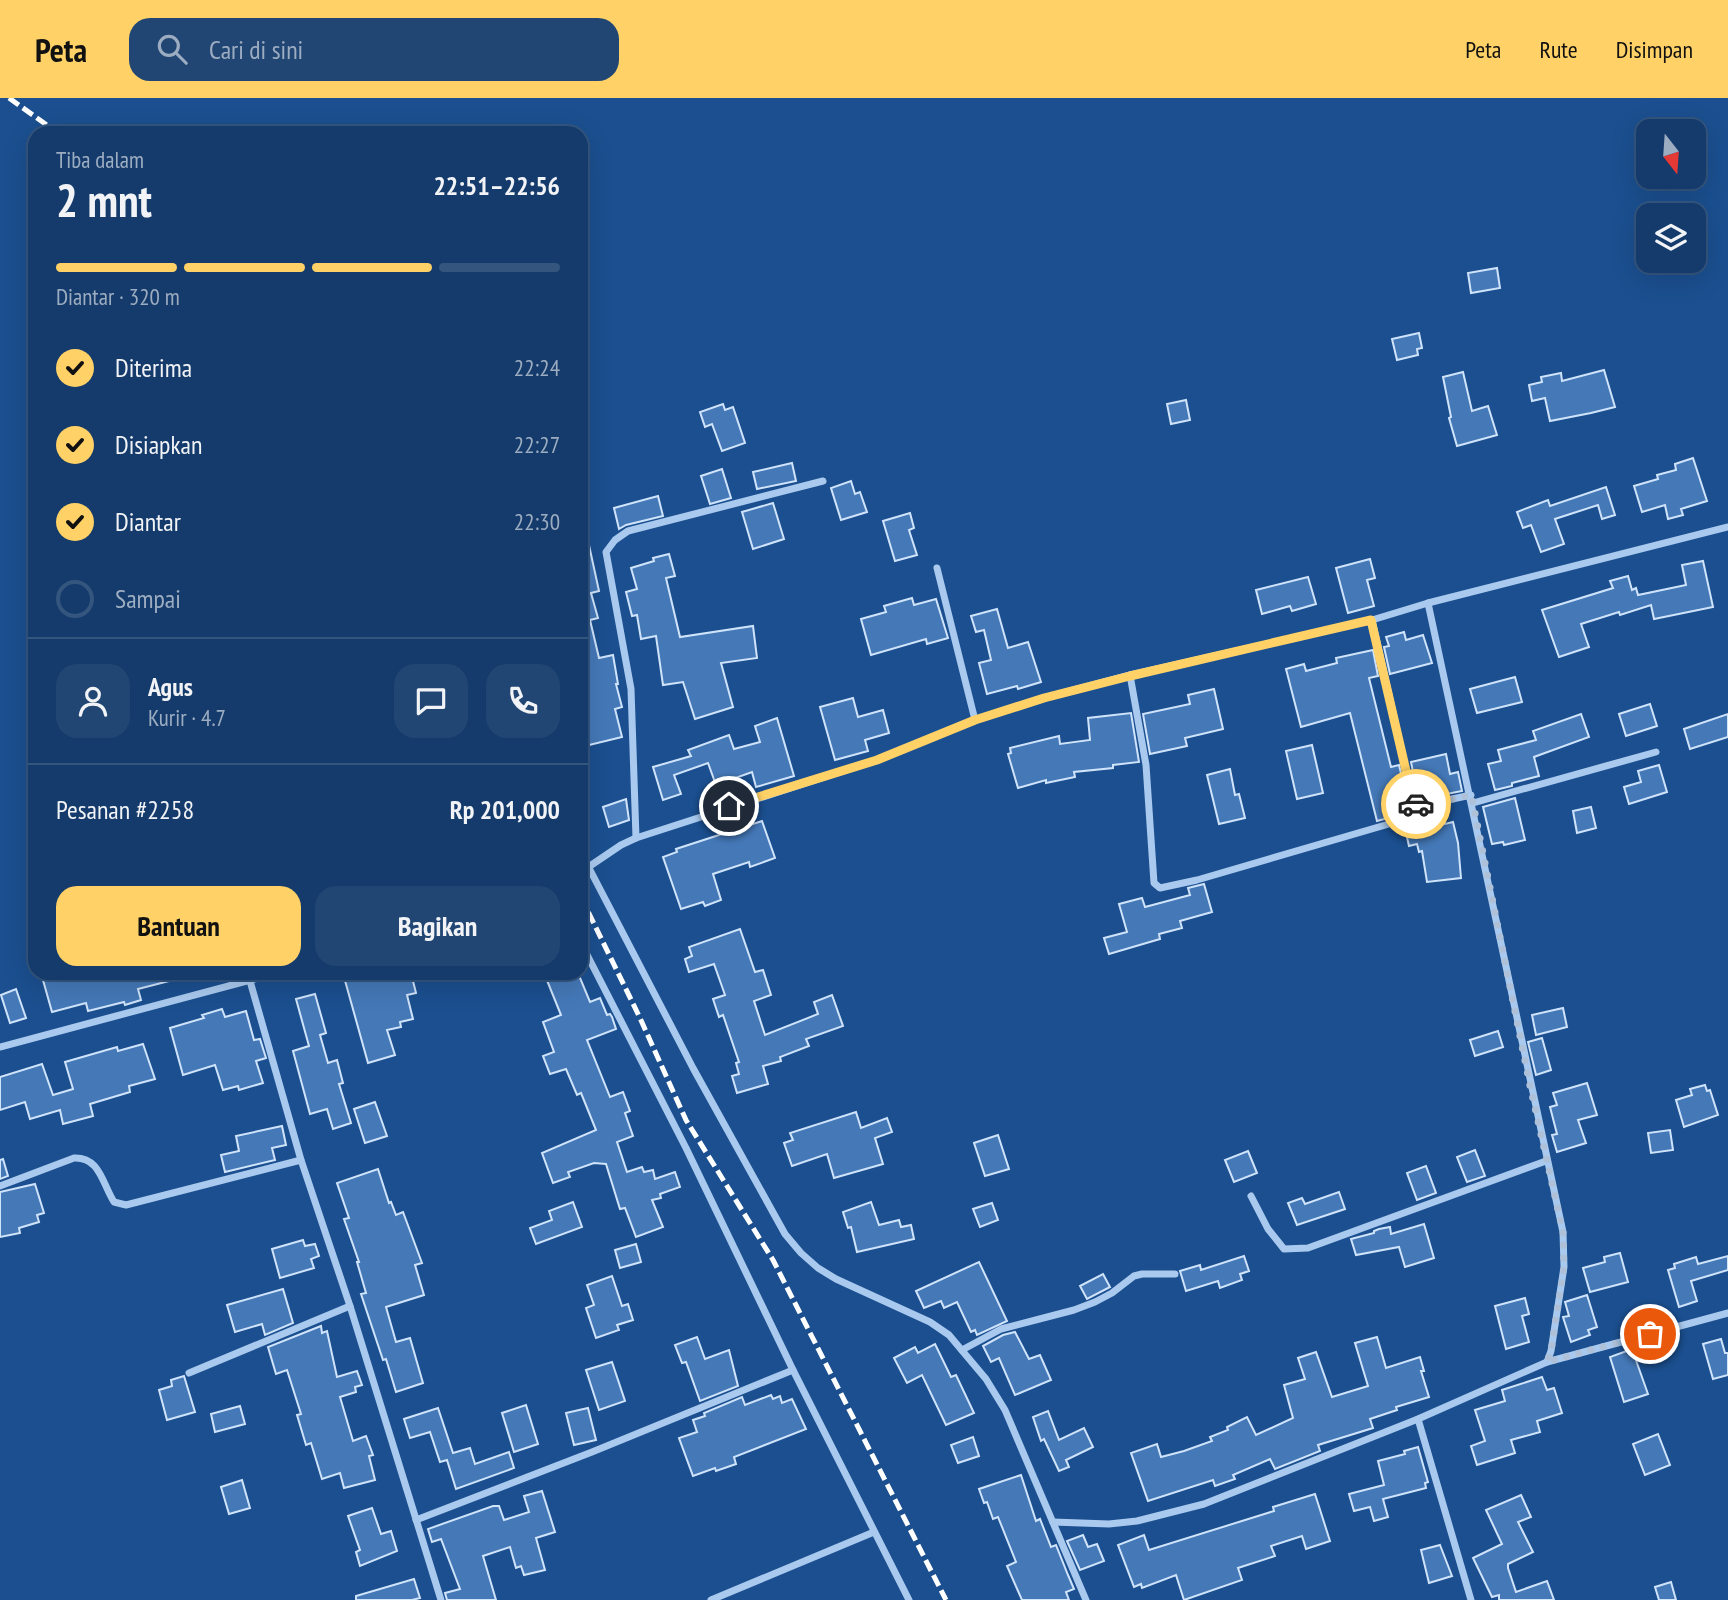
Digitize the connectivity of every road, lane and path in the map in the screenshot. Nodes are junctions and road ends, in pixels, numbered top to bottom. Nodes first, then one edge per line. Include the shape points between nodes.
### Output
1 (823, 481) dead end
2 (1728, 527) edge
3 (937, 568) dead end
4 (1428, 603) junction
5 (1371, 620) junction
6 (1130, 676) junction
7 (975, 720) junction
8 (1656, 752) dead end
9 (1472, 799) junction
10 (1416, 805) junction
11 (636, 838) junction
12 (588, 868) edge
13 (588, 876) edge
14 (588, 957) edge
15 (253, 980) edge
16 (250, 981) junction
17 (0, 1047) edge
18 (301, 1160) junction
19 (1546, 1161) junction
20 (0, 1186) edge
21 (1251, 1196) dead end
22 (1175, 1274) dead end
23 (350, 1306) junction
24 (1728, 1313) edge
25 (962, 1350) junction
26 (1547, 1362) junction
27 (793, 1370) junction
28 (189, 1373) dead end
29 (1418, 1419) junction
30 (416, 1520) junction
31 (1053, 1522) junction
32 (874, 1532) junction
33 (441, 1600) edge
34 (712, 1600) edge
35 (909, 1600) edge
36 (1086, 1600) edge
37 (1471, 1600) edge

1 - 11 street via 628,531 606,552 631,689
2 - 4 street
3 - 7 street
4 - 5 street
4 - 9 street
5 - 6 street
5 - 10 street
6 - 7 street
6 - 10 street via 1146,765 1154,883 1160,888 1406,819
7 - 11 street via 877,760
8 - 9 street
9 - 10 street
9 - 19 street
11 - 12 street
13 - 25 street via 785,1234 818,1268 930,1322
14 - 27 street
15 - 16 street
16 - 17 street
16 - 18 street
18 - 20 street via 126,1205 114,1202 95,1163 83,1158
18 - 23 street
19 - 21 street via 1308,1248 1284,1249
19 - 26 street via 1564,1250
22 - 25 street via 1142,1273 1095,1302 1001,1329
23 - 28 street
23 - 30 street
24 - 26 street
25 - 31 street via 1005,1410
26 - 29 street
27 - 30 street
27 - 32 street
29 - 31 street via 1170,1514 1109,1524
29 - 37 street
30 - 33 street
31 - 36 street
32 - 34 street
32 - 35 street

